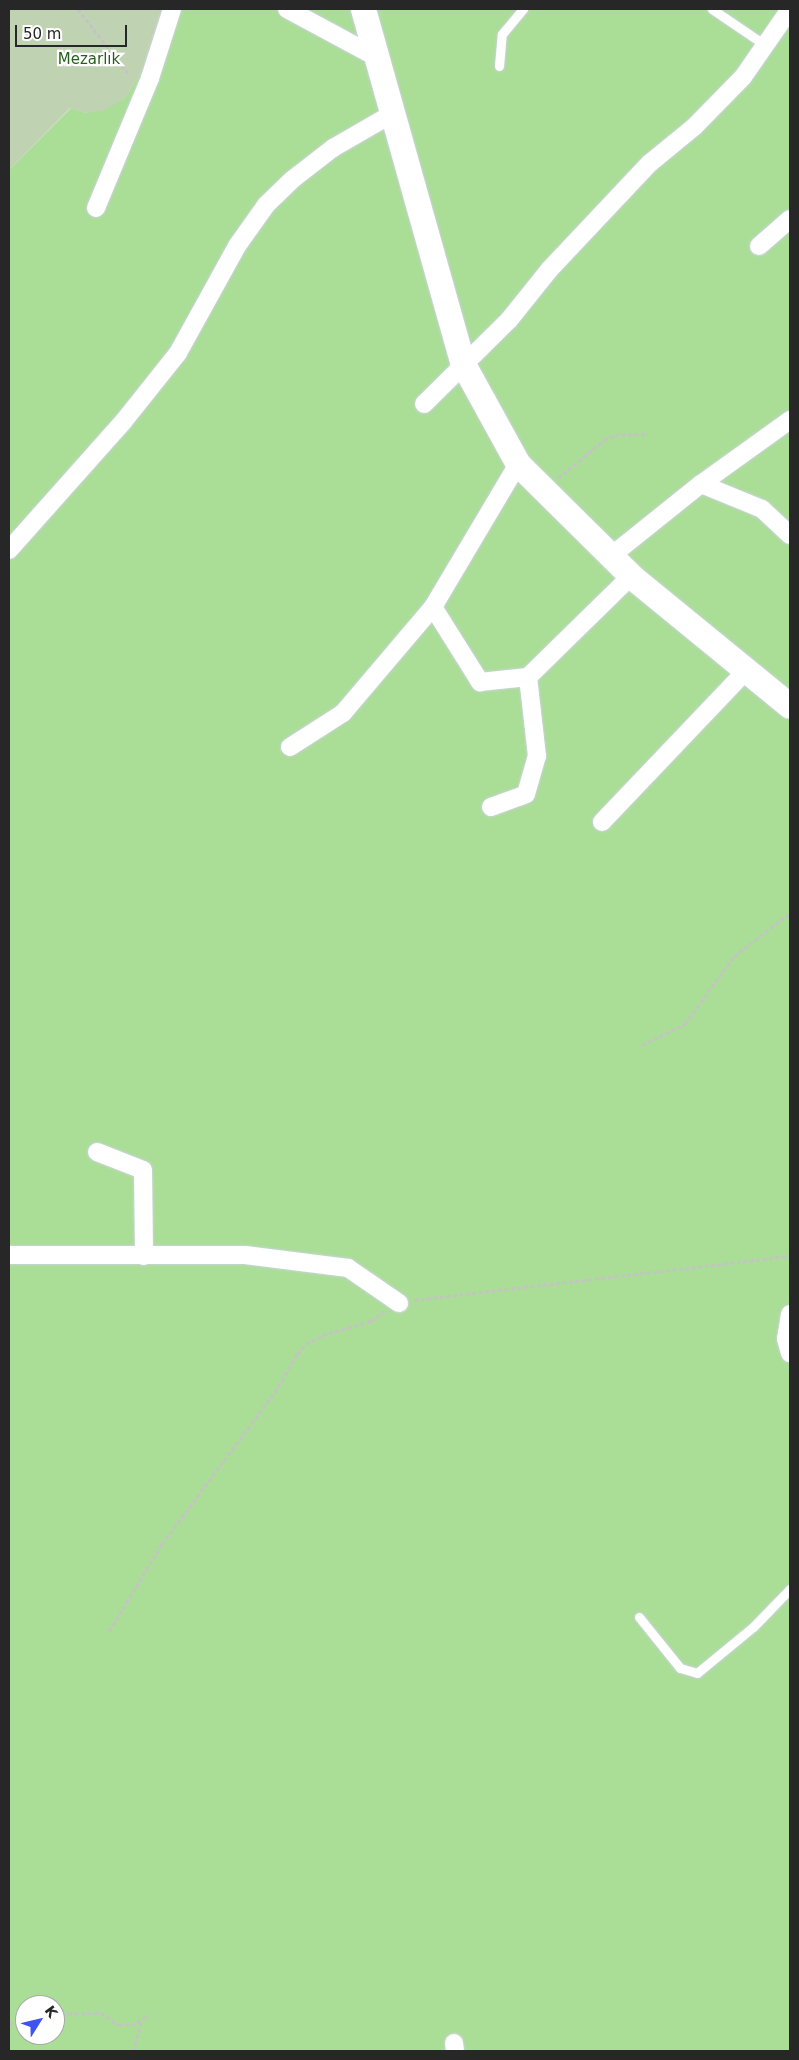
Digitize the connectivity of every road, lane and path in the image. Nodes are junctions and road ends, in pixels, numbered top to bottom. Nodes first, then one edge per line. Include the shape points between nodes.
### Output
1 (78, 9) edge
2 (172, 9) edge
3 (287, 9) edge
4 (363, 9) edge
5 (523, 9) edge
6 (712, 9) edge
7 (790, 9) edge
8 (765, 45) junction
9 (380, 59) junction
10 (498, 66) dead end
11 (128, 73) dead end
12 (392, 114) junction
13 (96, 208) dead end
14 (790, 219) edge
15 (759, 246) dead end
16 (463, 364) junction
17 (424, 404) dead end
18 (790, 420) edge
19 (648, 434) dead end
20 (518, 464) junction
21 (700, 484) junction
22 (543, 490) junction
23 (790, 535) edge
24 (9, 550) edge
25 (612, 556) junction
26 (632, 576) junction
27 (434, 607) junction
28 (746, 670) junction
29 (528, 677) junction
30 (790, 706) edge
31 (290, 747) dead end
32 (492, 807) dead end
33 (602, 822) dead end
34 (790, 913) edge
35 (642, 1045) dead end
36 (97, 1152) dead end
37 (9, 1255) edge
38 (144, 1256) junction
39 (790, 1256) edge
40 (399, 1303) junction
41 (790, 1314) edge
42 (790, 1353) edge
43 (790, 1589) edge
44 (639, 1617) dead end
45 (110, 1631) dead end
46 (65, 2014) edge
47 (150, 2015) dead end
48 (141, 2022) junction
49 (133, 2051) edge

1 - 11 path
2 - 13 street via 150,78
3 - 9 street
4 - 9 street
5 - 10 lane via 502,34
6 - 8 lane
7 - 8 street
8 - 16 street via 743,77 694,128 650,163 549,270 509,320
9 - 12 street
12 - 16 street
12 - 24 street via 333,148 293,178 266,205 242,239 178,353 123,422
14 - 15 street
16 - 17 street
16 - 20 street
18 - 21 street
19 - 22 path via 616,435 604,440
20 - 22 street
20 - 27 street
21 - 23 street via 762,509
21 - 25 street
22 - 25 street
25 - 26 street
26 - 28 street
26 - 29 street
27 - 29 street via 480,682
27 - 31 street via 343,713
28 - 30 street
28 - 33 street
29 - 32 street via 537,756 526,794
34 - 35 path via 734,956 685,1024
36 - 38 street via 143,1170
37 - 38 street
38 - 40 street via 245,1255 348,1268
39 - 40 path
40 - 45 path via 371,1321 323,1335 306,1344 297,1354 275,1392 162,1544
41 - 42 street via 786,1339
43 - 44 lane via 753,1627 697,1673 680,1668
46 - 48 path via 100,2013 119,2025
47 - 48 path
48 - 49 path

